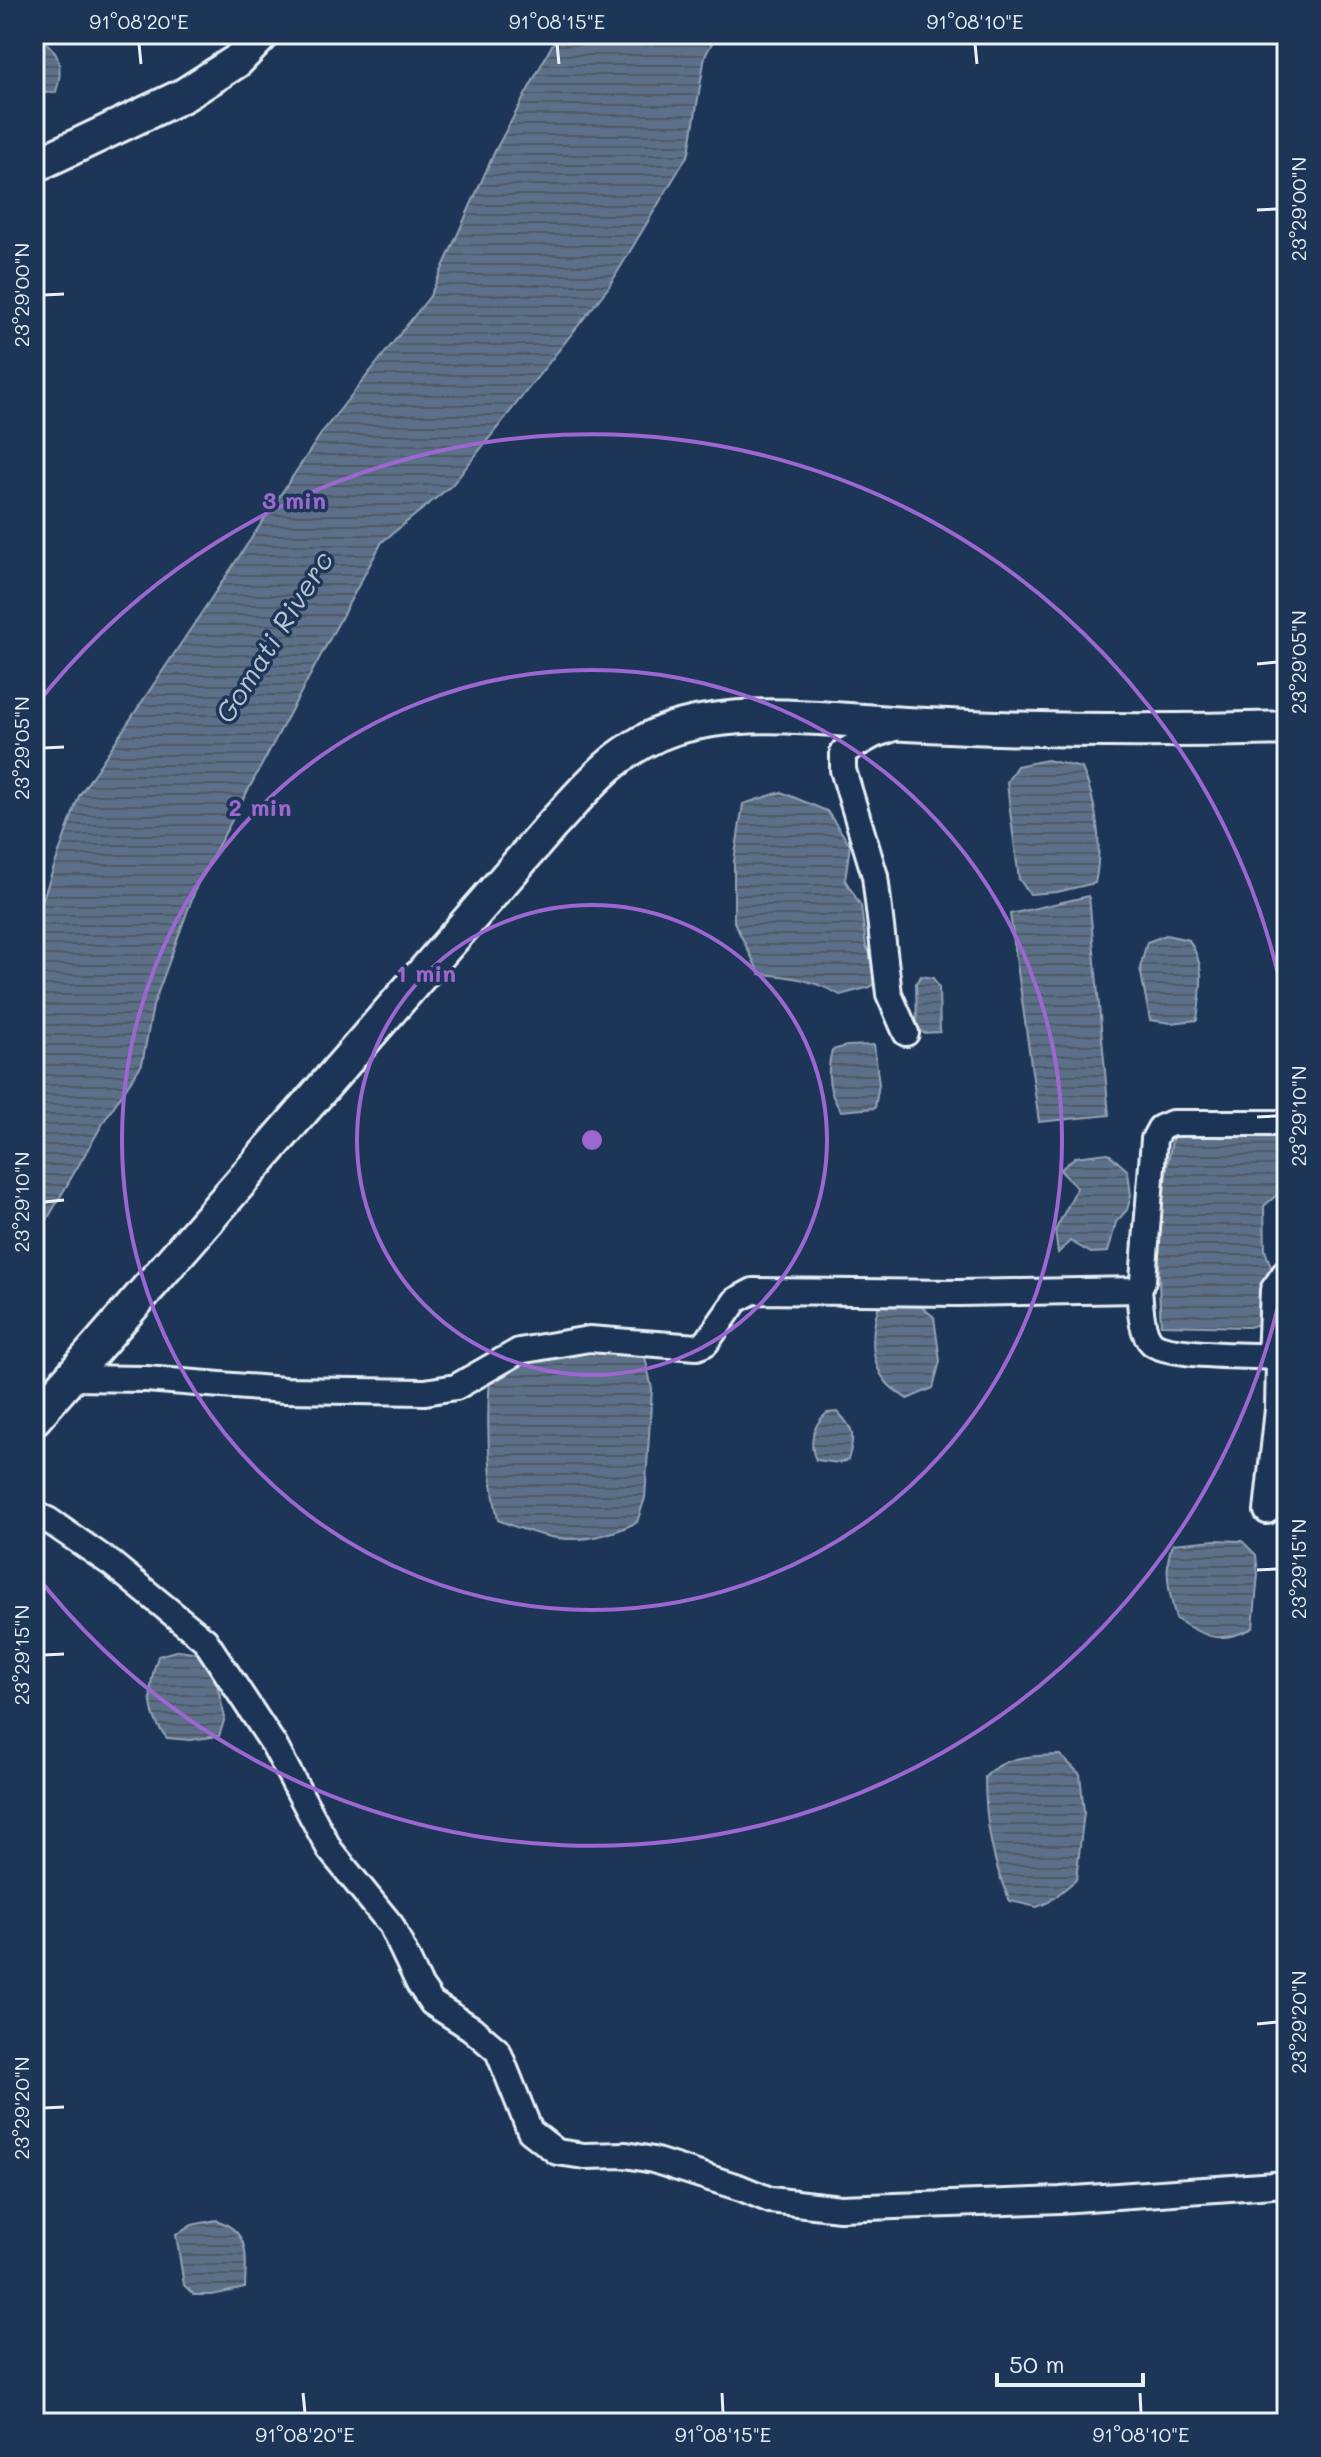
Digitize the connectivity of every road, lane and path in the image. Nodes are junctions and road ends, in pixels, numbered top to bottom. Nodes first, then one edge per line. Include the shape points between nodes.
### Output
1 (263, 34) edge
2 (34, 166) edge
3 (906, 724) junction
4 (1287, 728) edge
5 (906, 1033) dead end
6 (1287, 1123) edge
7 (1287, 1270) edge
8 (1139, 1290) junction
9 (1270, 1357) junction
10 (72, 1378) junction
11 (34, 1419) edge
12 (1267, 1511) dead end
13 (34, 1514) edge
14 (1287, 2184) edge

1 - 2 street via 237,61 184,95
3 - 4 street
3 - 5 street via 843,752 843,770 875,876 889,994
3 - 10 street via 785,715 699,722 670,730 610,762 381,1018
6 - 8 street via 1172,1123 1160,1128 1154,1139
7 - 9 street via 1273,1290
8 - 9 street via 1151,1343 1167,1351
8 - 10 street via 753,1291 736,1300 706,1343 697,1347 589,1339 519,1351 456,1387 425,1392
9 - 12 street via 1279,1361
10 - 11 street
13 - 14 street via 112,1564 205,1640 274,1745 330,1850 391,1925 432,2003 498,2051 530,2131 557,2152 653,2160 770,2200 840,2208

